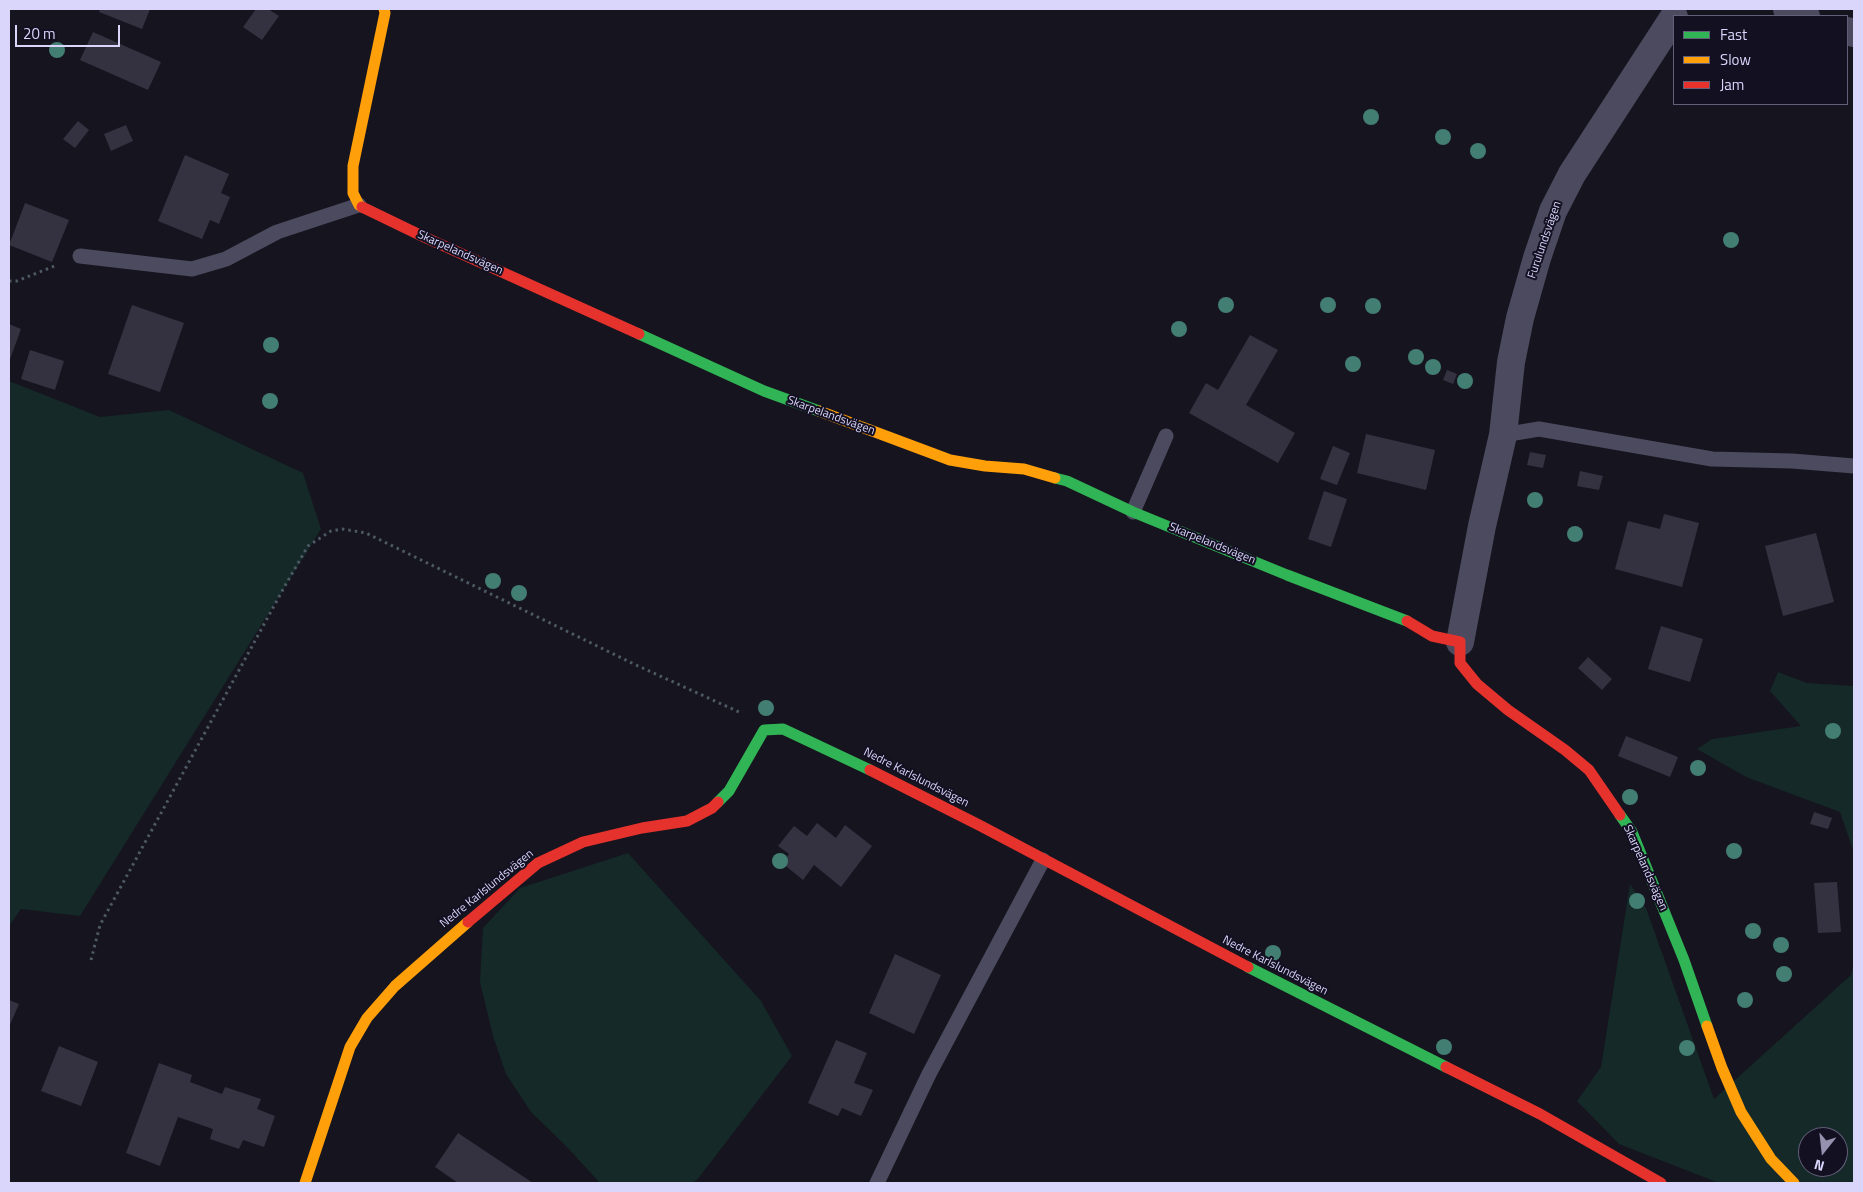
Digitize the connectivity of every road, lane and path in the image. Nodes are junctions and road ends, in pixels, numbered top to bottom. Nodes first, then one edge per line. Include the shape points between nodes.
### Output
1 (384, 9) edge
2 (1787, 9) edge
3 (1803, 15) edge
4 (1673, 18) edge
5 (359, 205) junction
6 (80, 256) joint
7 (9, 281) edge
8 (1503, 435) junction
9 (1166, 436) dead end
10 (1854, 466) edge
11 (1133, 512) junction
12 (1460, 642) junction
13 (764, 730) junction
14 (1043, 860) junction
15 (91, 960) dead end
16 (306, 1183) edge
17 (877, 1183) edge
18 (1661, 1183) edge
19 (1794, 1183) edge

1 - 5 street via 353,166 353,193
2 - 3 street
4 - 8 street, Furulundsvägen via 1572,174 1553,211 1520,318 1511,362
5 - 6 lane via 277,232 226,259 192,269
5 - 11 street, Skarpelandsvägen via 764,391 950,460 1024,469 1067,481
6 - 7 path via 17,282
8 - 10 lane via 1539,429 1712,459
8 - 12 street, Furulundsvägen
9 - 11 lane
11 - 12 street, Skarpelandsvägen via 1404,620 1432,636
12 - 19 street, Skarpelandsvägen via 1460,663 1477,684 1589,770 1632,832 1741,1112 1771,1159
13 - 14 street, Nedre Karlslundsvägen via 783,729 837,754
13 - 15 path via 736,710 636,665 366,533 342,529 331,531 308,546 286,584 100,925
13 - 16 street, Nedre Karlslundsvägen via 729,791 712,808 687,821 583,842 538,863 395,986 367,1018 350,1047
14 - 17 lane via 929,1074
14 - 18 street, Nedre Karlslundsvägen via 1221,954 1540,1114

